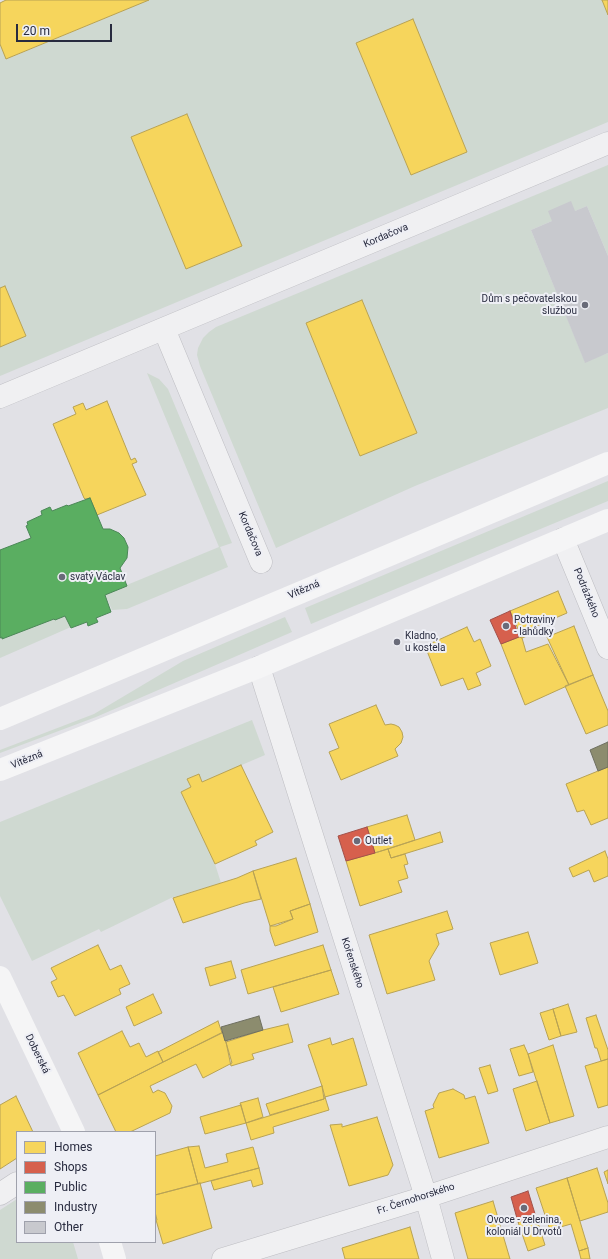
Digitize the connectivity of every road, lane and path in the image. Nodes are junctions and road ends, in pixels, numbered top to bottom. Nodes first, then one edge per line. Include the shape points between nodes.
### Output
1 (608, 144) edge
2 (164, 329) junction
3 (0, 397) edge
4 (608, 463) edge
5 (608, 520) edge
6 (563, 539) junction
7 (261, 562) dead end
8 (608, 648) edge
9 (259, 667) junction
10 (0, 718) edge
11 (0, 770) edge
12 (0, 977) edge
13 (74, 1131) edge
14 (608, 1137) edge
15 (16, 1184) edge
16 (0, 1194) edge
17 (426, 1197) junction
18 (110, 1243) edge
19 (115, 1259) edge
20 (223, 1259) edge
21 (443, 1259) edge

1 - 2 street, Kordačova
2 - 3 street, Kordačova
2 - 7 street, Kordačova
4 - 10 main road, Vítězná
5 - 6 main road, Vítězná
6 - 8 street, Podrázkého
6 - 9 main road, Vítězná
9 - 11 main road, Vítězná
9 - 17 street, Kořenského
12 - 13 main road, Doberská
14 - 17 street, Fr. Černohorského
15 - 16 street
17 - 20 street, Fr. Černohorského
17 - 21 street, Kořenského
18 - 19 main road

